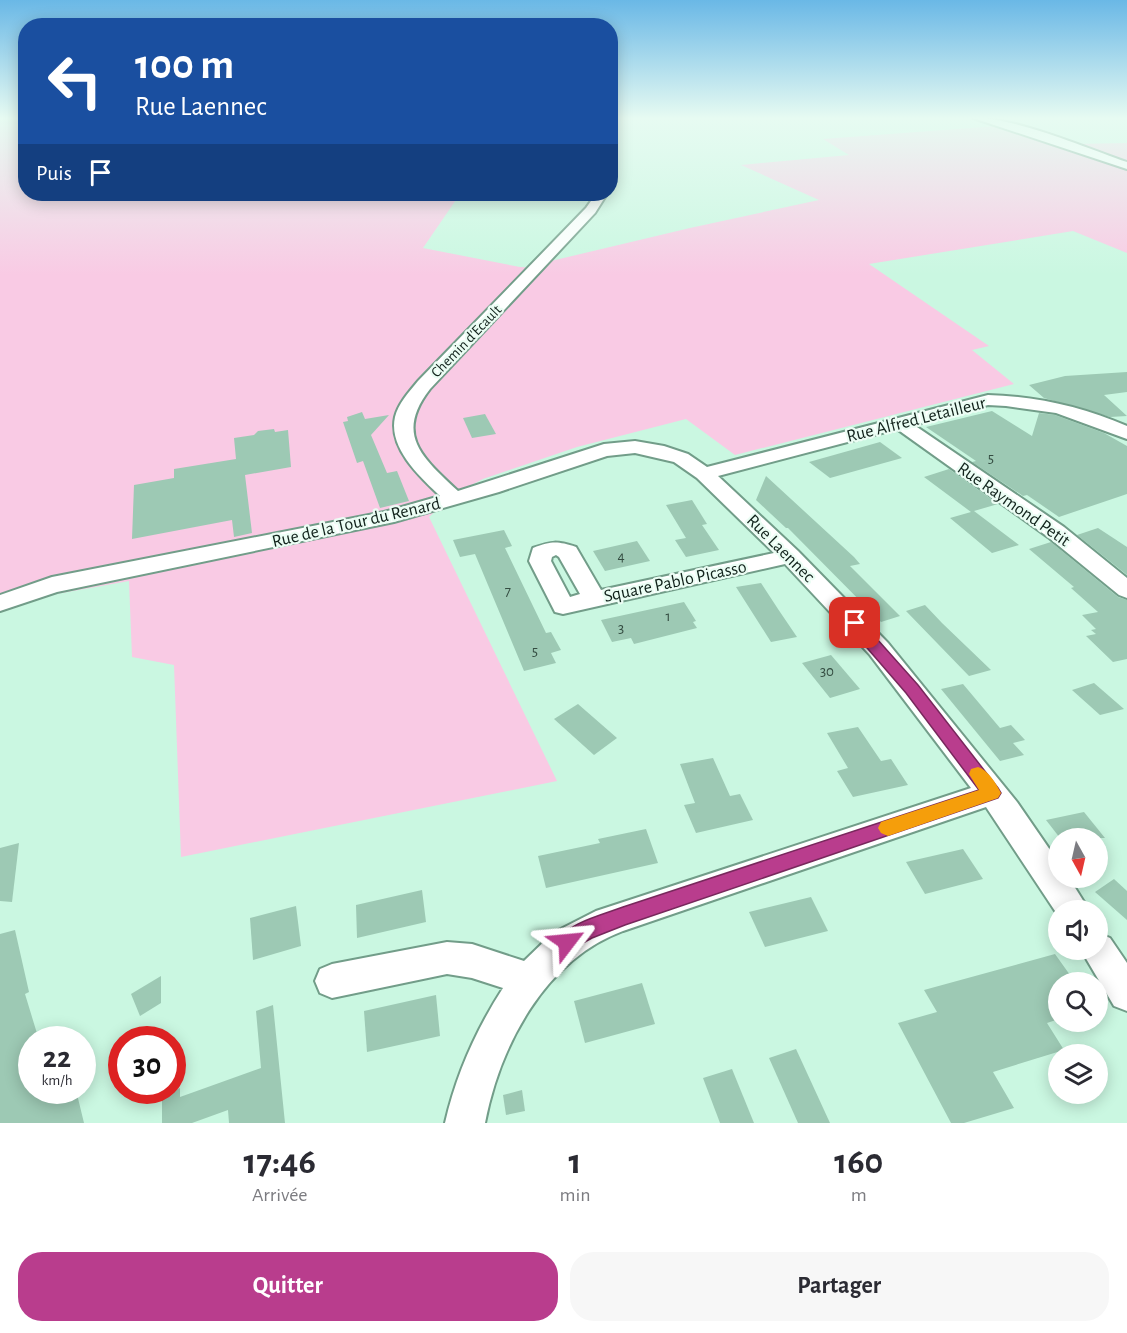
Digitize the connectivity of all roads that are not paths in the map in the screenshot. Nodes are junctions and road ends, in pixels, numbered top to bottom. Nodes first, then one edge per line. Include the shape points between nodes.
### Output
1 (597, 201) edge
2 (898, 422) junction
3 (1127, 433) edge
4 (704, 474) junction
5 (454, 499) junction
6 (790, 556) junction
7 (1127, 590) edge
8 (594, 599) dead end
9 (0, 603) edge
10 (992, 793) junction
11 (1066, 900) edge
12 (1105, 960) edge
13 (531, 980) junction
14 (332, 981) dead end
15 (1127, 994) edge
16 (465, 1123) edge

1 - 5 street, Chemin d'Ecault via 424,385 406,410 402,429 409,447
2 - 3 street, Rue Alfred Letailleur via 981,401 1004,400 1060,409
2 - 4 street, Rue Alfred Letailleur
2 - 7 street, Rue Raymond Petit via 1056,532
4 - 5 street, Rue de la Tour du Renard via 664,452 625,447 584,455
4 - 6 street, Rue Laennec
5 - 9 street, Rue de la Tour du Renard via 355,525 52,585
6 - 8 street, Square Pablo Picasso
6 - 10 street, Rue Laennec via 888,660
10 - 11 street, Rue Laennec
10 - 13 street via 602,924 567,942
12 - 15 street
13 - 14 street via 472,961 447,958
13 - 16 street via 493,1042 474,1086

